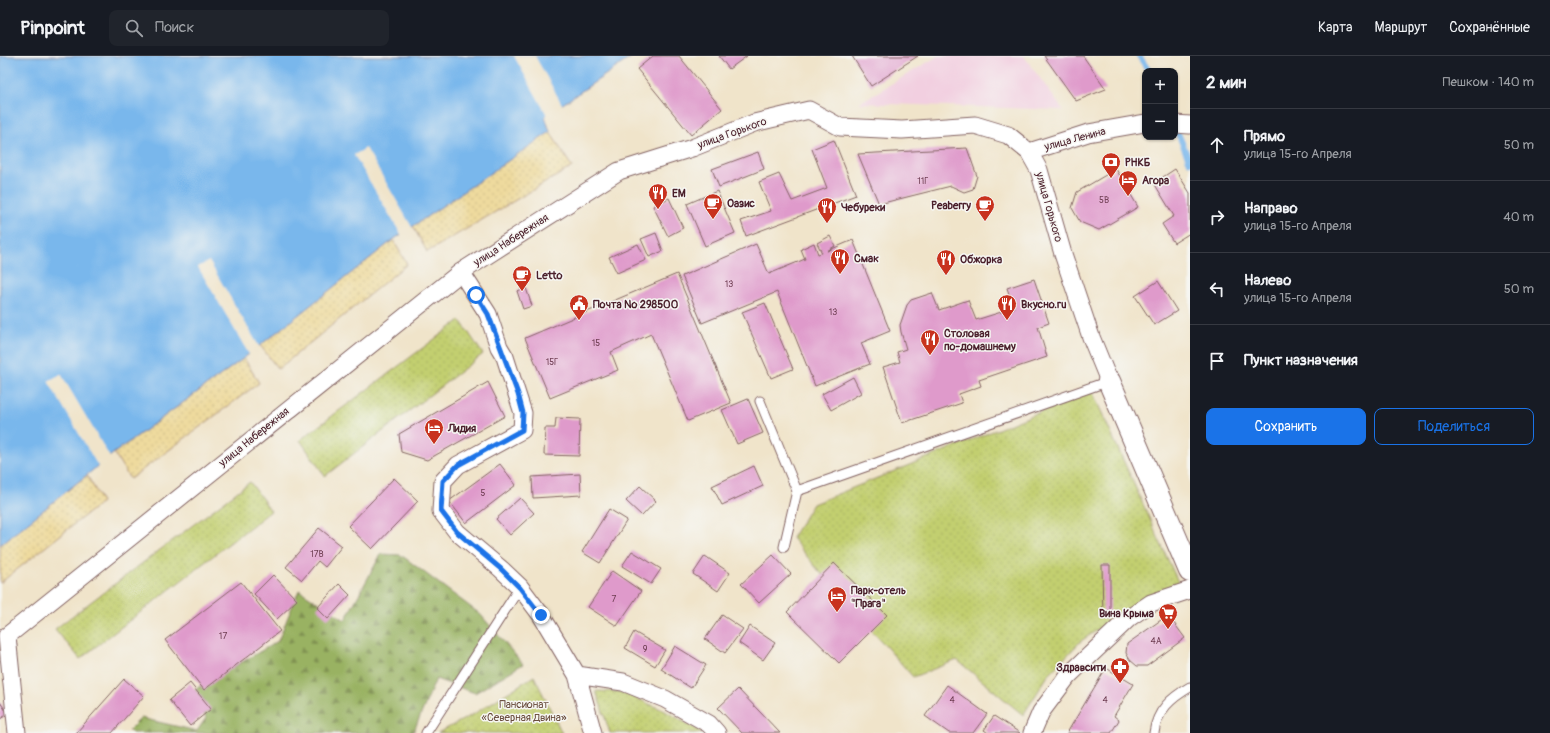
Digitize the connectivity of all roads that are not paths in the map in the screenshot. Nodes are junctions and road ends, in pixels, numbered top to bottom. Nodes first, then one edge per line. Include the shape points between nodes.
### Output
1 (1142, 124) edge
2 (1178, 124) edge
3 (1190, 125) edge
4 (1029, 152) junction
5 (588, 190) joint
6 (461, 272) junction
7 (1109, 380) junction
8 (760, 401) dead end
9 (797, 491) junction
10 (784, 547) dead end
11 (1190, 571) edge
12 (520, 588) junction
13 (1190, 590) edge
14 (577, 675) junction
15 (1190, 687) edge
16 (17, 733) edge
17 (426, 733) edge
18 (593, 733) edge
19 (716, 733) edge
20 (1032, 733) edge
21 (1154, 733) edge

1 - 4 street, улица Ленина via 1088,133
2 - 3 street
4 - 5 street, улица Горького via 1008,135 975,125 902,130 840,127 809,110 754,123 692,148 619,171
4 - 7 street, улица Горького via 1039,170 1063,254 1091,337
5 - 6 street, улица Набережная
6 - 12 street via 488,314 518,394 523,413 522,430 458,465 443,481 441,511 457,532
6 - 16 street, улица Набережная via 7,636
7 - 9 lane
7 - 11 main road, улица Горького
8 - 9 lane
9 - 10 lane
12 - 14 street via 541,615
12 - 17 lane
13 - 20 street via 1151,603 1129,618 1068,676 1041,712
14 - 18 street
14 - 19 street via 623,682 665,699 709,724
15 - 21 lane via 1167,702

